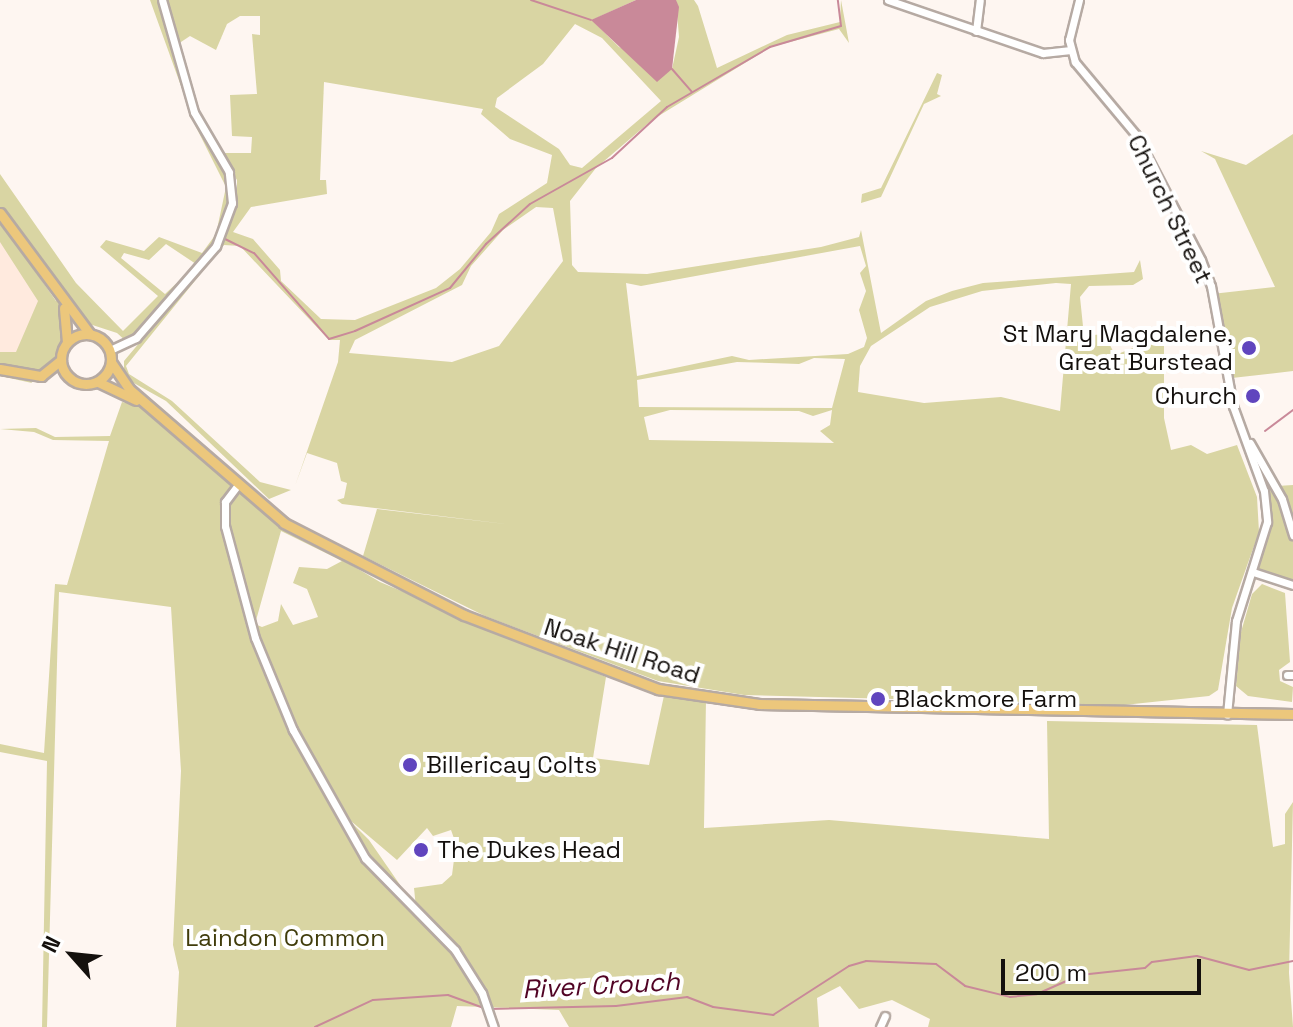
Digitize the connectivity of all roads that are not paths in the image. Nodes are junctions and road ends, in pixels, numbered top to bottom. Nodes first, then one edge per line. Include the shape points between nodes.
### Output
1 (162, 0) edge
2 (888, 0) edge
3 (980, 0) edge
4 (1079, 0) edge
5 (976, 31) junction
6 (1071, 50) junction
7 (0, 213) edge
8 (60, 297) junction
9 (89, 333) junction
10 (67, 342) junction
11 (110, 350) junction
12 (61, 360) junction
13 (111, 362) junction
14 (0, 369) edge
15 (98, 382) junction
16 (153, 409) junction
17 (1244, 436) junction
18 (237, 486) junction
19 (1293, 535) edge
20 (1253, 572) junction
21 (1293, 585) edge
22 (1293, 714) edge
23 (1227, 715) junction
24 (885, 1016) dead end
25 (494, 1027) edge
26 (880, 1027) edge

1 - 11 street via 194,112 229,172 232,203 216,246 136,338
2 - 5 street
3 - 5 street
4 - 6 street
5 - 6 street via 1043,53
6 - 17 street, Church Street via 1136,135 1201,260
7 - 8 main road
8 - 9 main road
8 - 10 main road via 69,322
9 - 10 main road
9 - 11 main road
10 - 12 main road
11 - 13 main road
12 - 14 main road via 41,376
12 - 15 main road via 71,379
13 - 15 main road
13 - 16 main road, Noak Hill Road via 118,378
15 - 16 main road, Noak Hill Road
16 - 18 main road, Noak Hill Road
17 - 19 street via 1282,499
17 - 20 street, Church Street via 1267,505
18 - 23 main road, Noak Hill Road via 284,523 417,593 513,636 674,693 759,704
18 - 25 street via 225,502 225,526 255,638 293,730 365,858 455,950
20 - 21 street
20 - 23 street, Church Street via 1236,621
22 - 23 main road, Noak Hill Road
24 - 26 street

